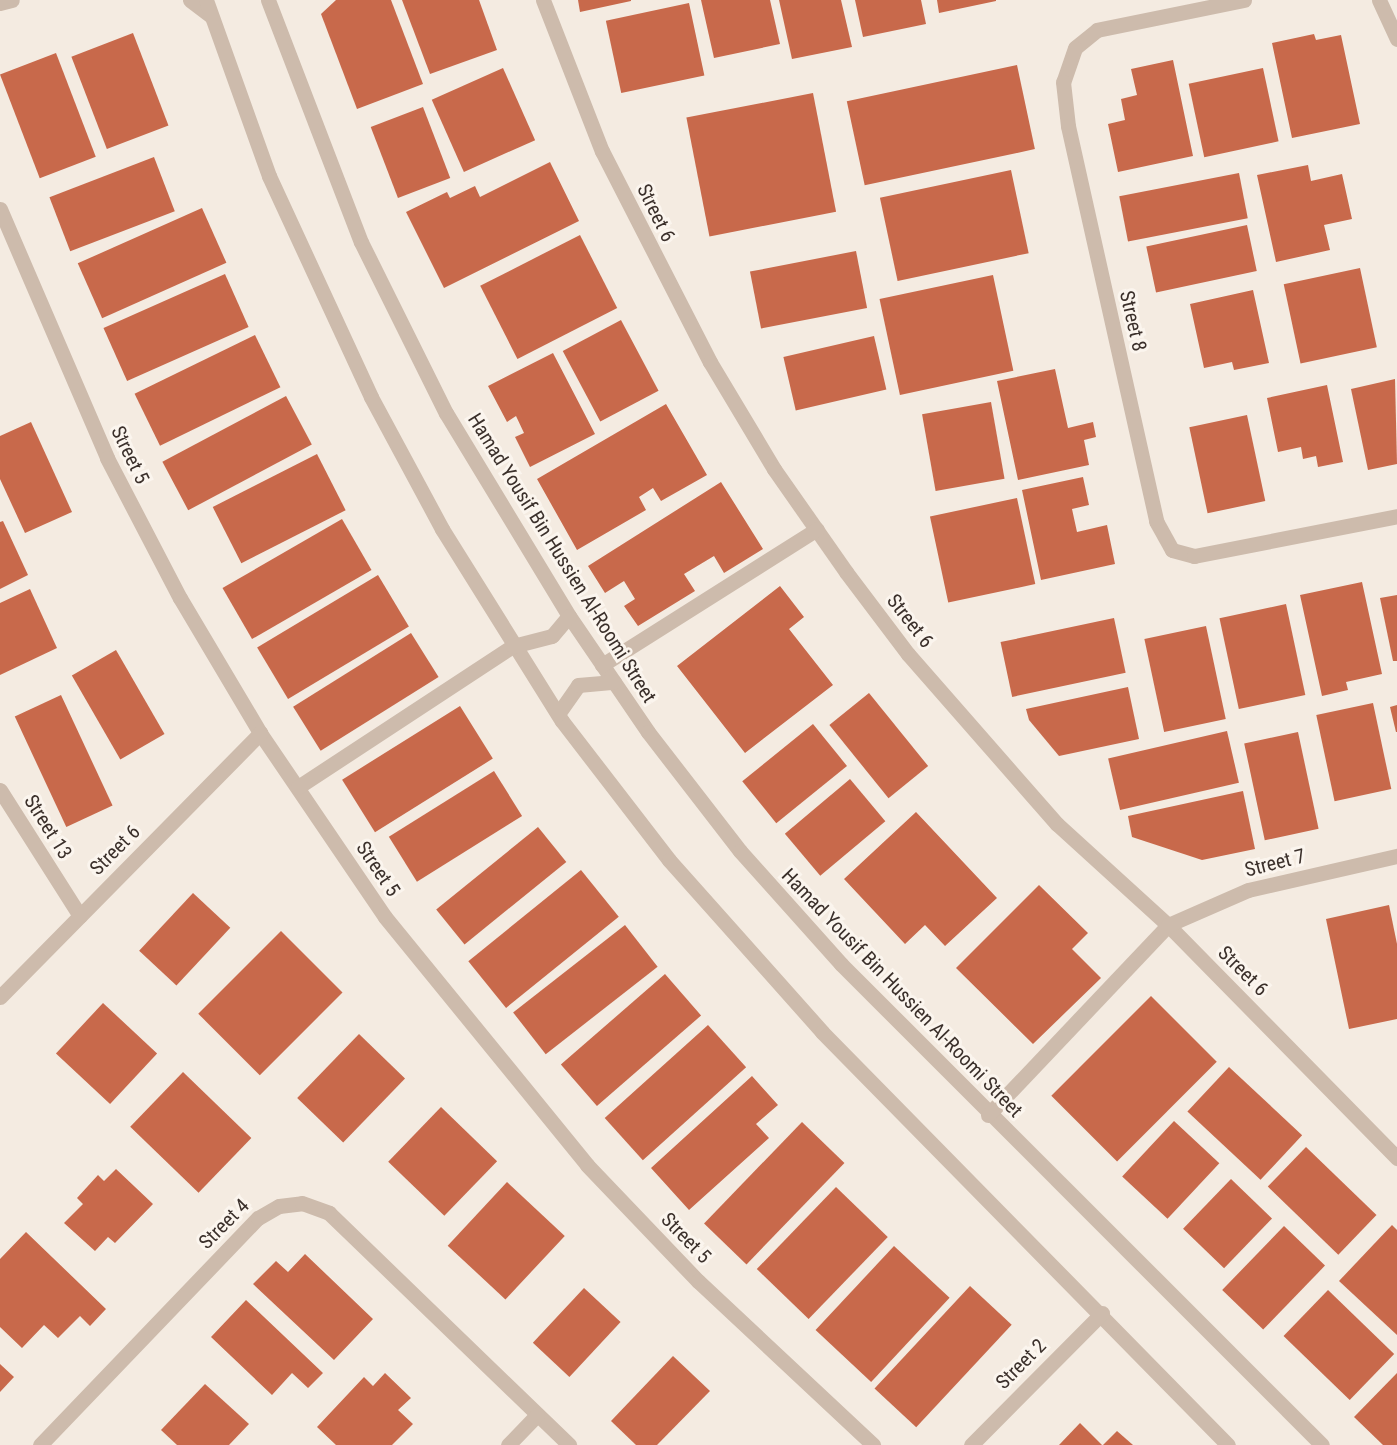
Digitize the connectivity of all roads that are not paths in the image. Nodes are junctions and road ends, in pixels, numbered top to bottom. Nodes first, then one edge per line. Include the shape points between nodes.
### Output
1 (12, 0) edge
2 (190, 0) edge
3 (206, 0) edge
4 (268, 0) edge
5 (543, 0) edge
6 (1244, 0) edge
7 (1379, 0) edge
8 (0, 3) edge
9 (211, 16) junction
10 (1397, 39) edge
11 (0, 209) edge
12 (1397, 516) edge
13 (817, 529) junction
14 (568, 616) junction
15 (513, 646) junction
16 (602, 666) junction
17 (614, 682) junction
18 (558, 714) junction
19 (260, 733) junction
20 (298, 787) junction
21 (0, 790) edge
22 (1397, 856) edge
23 (80, 916) junction
24 (1168, 925) junction
25 (0, 997) edge
26 (988, 1115) junction
27 (1397, 1158) edge
28 (1102, 1313) junction
29 (537, 1415) junction
30 (40, 1445) edge
31 (508, 1445) edge
32 (568, 1445) edge
33 (873, 1445) edge
34 (971, 1445) edge
35 (1228, 1445) edge
36 (1322, 1445) edge

1 - 8 street
2 - 9 street
3 - 9 street
4 - 14 street, Hamad Yousif Bin Hussien Al-Roomi Street via 324,154 402,328 493,496
5 - 13 street, Street 6 via 602,151 657,262 774,470
6 - 12 street, Street 8 via 1097,30 1075,48 1063,82 1068,126 1156,521 1172,550 1194,556
7 - 10 street
9 - 15 street via 269,176 366,387
11 - 19 street, Street 5 via 107,458 180,598
13 - 16 street
13 - 24 street, Street 6 via 908,654 1057,824
14 - 15 street via 552,636
14 - 16 street, Hamad Yousif Bin Hussien Al-Roomi Street
15 - 18 street
15 - 20 street
16 - 17 street, Hamad Yousif Bin Hussien Al-Roomi Street
17 - 18 street via 578,685
17 - 26 street, Hamad Yousif Bin Hussien Al-Roomi Street via 693,792 790,908
18 - 28 street via 632,815 744,948
19 - 20 street, Street 5
19 - 23 street, Street 6
20 - 33 street, Street 5 via 385,917 587,1165 698,1281
21 - 23 street, Street 13
22 - 24 street, Street 7 via 1248,890
23 - 25 street, Street 6
24 - 26 street
24 - 27 street, Street 6
26 - 36 street, Hamad Yousif Bin Hussien Al-Roomi Street
28 - 34 street, Street 2
28 - 35 street
29 - 30 street, Street 4 via 329,1213 291,1203 258,1218
29 - 31 street
29 - 32 street, Street 4

